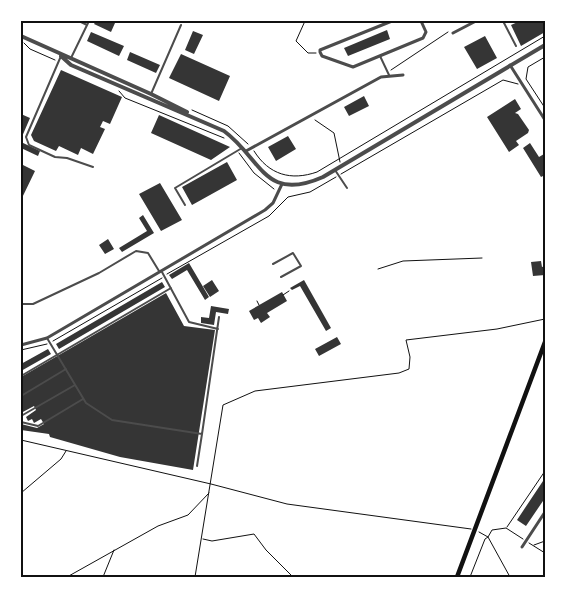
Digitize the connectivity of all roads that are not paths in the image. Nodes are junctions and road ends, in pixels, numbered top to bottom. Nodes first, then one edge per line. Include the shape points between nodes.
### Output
1 (79, 21) edge
2 (89, 21) edge
3 (392, 21) edge
4 (421, 21) edge
5 (476, 21) edge
6 (503, 21) edge
7 (87, 25) junction
8 (180, 25) dead end
9 (453, 33) road end
10 (21, 36) edge
11 (545, 45) edge
12 (516, 46) dead end
13 (61, 56) junction
14 (380, 56) junction
15 (72, 58) junction
16 (510, 65) junction
17 (388, 73) junction
18 (403, 74) dead end
19 (151, 94) junction
20 (194, 117) junction
21 (545, 120) edge
22 (245, 149) junction
23 (93, 167) dead end
24 (335, 170) junction
25 (282, 184) junction
26 (347, 188) dead end
27 (185, 205) dead end
28 (273, 264) dead end
29 (161, 272) junction
30 (280, 277) dead end
31 (171, 288) junction
32 (21, 304) edge
33 (220, 317) dead end
34 (218, 329) junction
35 (48, 338) junction
36 (545, 342) edge
37 (21, 345) edge
38 (57, 355) junction
39 (66, 370) junction
40 (21, 376) edge
41 (75, 385) junction
42 (21, 396) edge
43 (83, 399) junction
44 (21, 416) edge
45 (21, 422) edge
46 (202, 434) junction
47 (197, 466) dead end
48 (545, 512) edge
49 (522, 547) dead end
50 (457, 577) edge

1 - 7 lane
2 - 7 lane
3 - 14 street via 320,50 322,56 348,67
4 - 14 street via 426,32 424,38
5 - 9 street
6 - 12 lane
7 - 15 lane
8 - 19 lane
10 - 13 street
11 - 16 street
13 - 15 street
13 - 20 street via 71,65
13 - 23 lane via 26,137 29,145 55,157
14 - 17 lane
15 - 19 street
16 - 21 street
16 - 24 street
17 - 18 street
17 - 22 street
19 - 20 street
20 - 22 street via 224,130
22 - 25 street via 259,170
22 - 27 lane via 175,188
24 - 25 street via 310,183
24 - 26 lane
25 - 29 street via 273,203 265,210
28 - 30 lane via 293,253 301,266
29 - 31 lane
29 - 32 lane via 148,253 136,251 100,273 33,304
29 - 35 street
31 - 34 lane via 189,322
31 - 38 lane
33 - 34 lane
34 - 46 lane
35 - 37 street
35 - 38 lane
36 - 50 main road
38 - 39 lane
38 - 40 lane
39 - 41 lane
39 - 42 lane
41 - 43 lane
41 - 44 lane
43 - 45 lane via 38,426
43 - 46 lane via 112,420
46 - 47 lane
48 - 49 street

